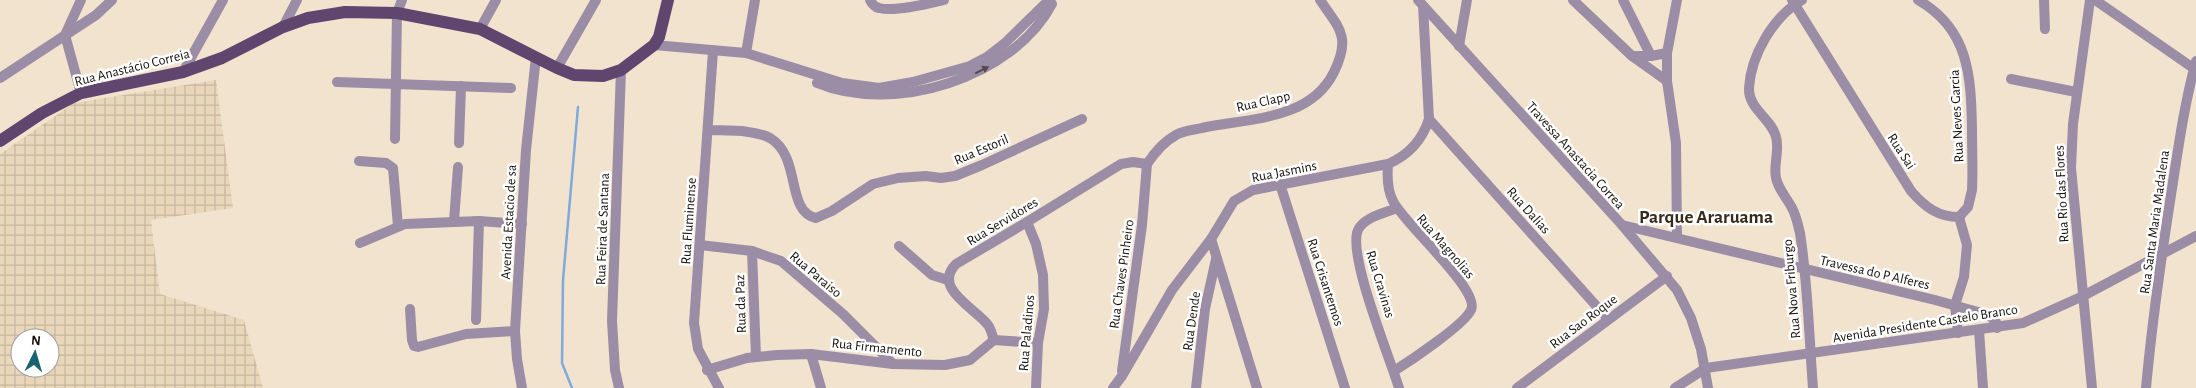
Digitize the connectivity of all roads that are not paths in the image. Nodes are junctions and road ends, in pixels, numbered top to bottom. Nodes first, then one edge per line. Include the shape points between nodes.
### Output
1 (81, 0) edge
2 (112, 0) edge
3 (223, 0) edge
4 (297, 0) edge
5 (402, 0) edge
6 (496, 0) edge
7 (596, 0) edge
8 (668, 0) edge
9 (755, 0) edge
10 (870, 0) edge
11 (944, 0) edge
12 (1049, 0) edge
13 (1054, 0) edge
14 (1320, 0) edge
15 (1467, 0) edge
16 (1573, 0) edge
17 (1623, 0) edge
18 (1677, 0) edge
19 (1918, 0) edge
20 (2044, 0) edge
21 (2090, 0) edge
22 (2095, 0) edge
23 (1796, 1) edge
24 (1420, 3) edge
25 (397, 13) junction
26 (283, 27) junction
27 (480, 29) junction
28 (2045, 29) dead end
29 (65, 35) junction
30 (654, 45) junction
31 (1459, 46) junction
32 (713, 51) junction
33 (746, 53) junction
34 (1667, 53) junction
35 (1632, 56) junction
36 (1651, 56) junction
37 (536, 57) junction
38 (786, 65) junction
39 (2195, 67) edge
40 (557, 68) junction
41 (621, 70) junction
42 (183, 72) junction
43 (0, 78) edge
44 (2012, 79) dead end
45 (1668, 81) junction
46 (337, 82) dead end
47 (397, 84) junction
48 (461, 86) junction
49 (511, 88) dead end
50 (2076, 92) junction
51 (81, 93) junction
52 (1082, 119) dead end
53 (1429, 119) junction
54 (708, 130) junction
55 (395, 140) dead end
56 (0, 141) edge
57 (459, 143) dead end
58 (359, 162) dead end
59 (1147, 164) junction
60 (1388, 164) junction
61 (458, 167) dead end
62 (1280, 184) junction
63 (1397, 208) junction
64 (1959, 217) junction
65 (454, 221) junction
66 (479, 221) junction
67 (1027, 222) junction
68 (522, 224) junction
69 (1622, 225) junction
70 (398, 226) junction
71 (2196, 236) edge
72 (1677, 237) junction
73 (1212, 239) junction
74 (360, 244) dead end
75 (700, 245) junction
76 (899, 246) dead end
77 (752, 251) junction
78 (2162, 254) junction
79 (1216, 258) junction
80 (1804, 270) junction
81 (1667, 276) junction
82 (948, 280) junction
83 (2083, 296) junction
84 (1955, 305) junction
85 (410, 309) dead end
86 (476, 320) dead end
87 (1608, 320) junction
88 (1997, 328) junction
89 (1978, 330) junction
90 (516, 331) junction
91 (1958, 333) junction
92 (994, 340) junction
93 (1038, 343) junction
94 (811, 354) junction
95 (1810, 354) junction
96 (756, 357) junction
97 (893, 364) junction
98 (1706, 368) junction
99 (708, 370) junction
100 (1394, 371) junction
101 (1122, 376) junction
102 (2092, 383) edge
103 (522, 388) edge
104 (620, 388) edge
105 (719, 388) edge
106 (821, 388) edge
107 (1036, 388) edge
108 (1113, 388) edge
109 (1121, 388) edge
110 (1196, 388) edge
111 (1257, 388) edge
112 (1345, 388) edge
113 (1399, 388) edge
114 (1517, 388) edge
115 (1675, 388) edge
116 (1708, 388) edge
117 (1813, 388) edge
118 (1983, 388) edge
119 (2084, 388) edge
120 (2146, 388) edge

1 - 29 street
2 - 29 street
3 - 42 street
4 - 26 street
5 - 25 street
6 - 27 street
7 - 40 street
8 - 30 main road, Rua Anastácio Correia
9 - 33 street
10 - 11 street via 880,8
12 - 38 street via 1016,34 987,57 938,76 870,88 842,84
38 -> 13 street via 821,84 865,95 893,94 942,84 975,74 999,60 1025,39
14 - 59 street, Rua Clapp via 1340,31 1343,49 1328,84 1317,96 1292,110 1182,132 1162,144
15 - 31 street
16 - 35 street
17 - 36 street
18 - 34 street
19 - 64 street, Rua Neves Garcia via 1941,16 1956,35 1970,76 1972,190 1968,207
20 - 28 street
21 - 50 street, Rua Rio das Flores
22 - 39 street
23 - 64 street, Rua Sai via 1911,191 1926,208 1948,217
23 - 80 street, Rua Nova Friburgo via 1773,26 1759,50 1749,91 1751,100 1776,137 1776,178 1796,220
24 - 31 street, Travessa Anastacia Correa
24 - 53 street
25 - 26 main road, Rua Anastácio Correia via 345,12 308,18
25 - 27 main road, Rua Anastácio Correia
25 - 47 street
26 - 42 main road, Rua Anastácio Correia via 222,58
27 - 37 main road, Rua Anastácio Correia
29 - 43 street
29 - 51 street
30 - 32 street
30 - 41 main road, Rua Anastácio Correia
31 - 69 street, Travessa Anastacia Correa
32 - 33 street
32 - 54 street, Rua Fluminense
33 - 38 street
34 - 36 street
34 - 45 street
35 - 36 street
35 - 45 street
37 - 40 main road, Rua Anastácio Correia
37 - 68 street, Avenida Estacio de sa via 526,140
39 - 78 street, Rua Santa Maria Madalena via 2184,112
40 - 41 main road, Rua Anastácio Correia via 589,77
41 - 104 street, Rua Feira de Santana via 612,320 615,370
42 - 51 main road, Rua Anastácio Correia
44 - 50 street
45 - 72 street via 1676,143
46 - 47 street
47 - 48 street
47 - 55 street
48 - 49 street
48 - 57 street
50 - 83 street, Rua Rio das Flores via 2071,168
51 - 56 main road, Rua Anastácio Correia via 42,113
52 - 54 street, Rua Estoril via 955,176 898,178 873,184 816,218 805,213 800,206 790,166 774,142 754,133
53 - 60 street, Rua Jasmins via 1412,149
53 - 87 street, Rua Dalias
54 - 75 street, Rua Fluminense
58 - 70 street via 386,163 393,168
59 - 67 street, Rua Servidores via 1121,164
59 - 101 street, Rua Chaves Pinheiro
60 - 62 street, Rua Jasmins
60 - 63 street, Rua Magnolias via 1390,196
61 - 65 street
62 - 73 street, Rua Jasmins via 1253,190 1240,197
62 - 112 street, Rua Crisantemos
63 - 100 street, Rua Cravinas via 1363,223 1356,238 1358,260
63 - 100 street, Rua Magnolias via 1459,280 1472,301 1471,310 1462,321 1416,358
64 - 84 street via 1967,245 1967,260
65 - 66 street
65 - 70 street
66 - 68 street
66 - 86 street
67 - 82 street, Rua Servidores via 956,264 950,270
67 - 93 street, Rua Paladinos via 1043,275 1044,308
68 - 90 street, Avenida Estacio de sa
69 - 72 street, Travessa do P Alferes
69 - 81 street, Travessa Anastacia Correa
70 - 74 street
71 - 78 street, Avenida Presidente Castelo Branco
72 - 80 street, Travessa do P Alferes
73 - 79 street
73 - 101 street, Rua Jasmins via 1172,290
75 - 77 street, Rua Paraiso
75 - 99 street, Rua Fluminense via 695,332 698,349
76 - 82 street via 932,275
77 - 96 street, Rua da Paz
77 - 97 street, Rua Paraiso via 774,258 796,273
78 - 83 street, Avenida Presidente Castelo Branco
78 - 120 street, Rua Santa Maria Madalena
79 - 110 street, Rua Dende via 1205,309
79 - 111 street
80 - 84 street, Travessa do P Alferes
80 - 95 street, Rua Nova Friburgo
81 - 87 street, Rua Sao Roque
81 - 98 street, Travessa Anastacia Correa via 1684,302
82 - 92 street via 951,289 988,325
83 - 88 street, Avenida Presidente Castelo Branco via 2027,322
83 - 102 street, Rua Rio das Flores
84 - 88 street, Travessa do P Alferes via 1989,315
84 - 91 street
85 - 90 street via 412,340 418,347 466,334
87 - 114 street, Rua Sao Roque
88 - 89 street, Avenida Presidente Castelo Branco
89 - 91 street, Avenida Presidente Castelo Branco
89 - 118 street
90 - 103 street, Avenida Estacio de sa
91 - 95 street, Avenida Presidente Castelo Branco
92 - 93 street
92 - 97 street, Rua Firmamento via 965,362
93 - 107 street, Rua Paladinos
94 - 96 street, Rua Firmamento
94 - 97 street, Rua Firmamento
94 - 106 street
95 - 98 street, Avenida Presidente Castelo Branco
95 - 117 street, Rua Nova Friburgo
96 - 99 street, Rua Firmamento
98 - 115 street, Avenida Presidente Castelo Branco
98 - 116 street, Travessa Anastacia Correa
99 - 105 street, Rua Fluminense
100 - 113 street, Rua Cravinas
101 - 108 street, Rua Jasmins
101 - 109 street, Rua Chaves Pinheiro
102 - 119 street

